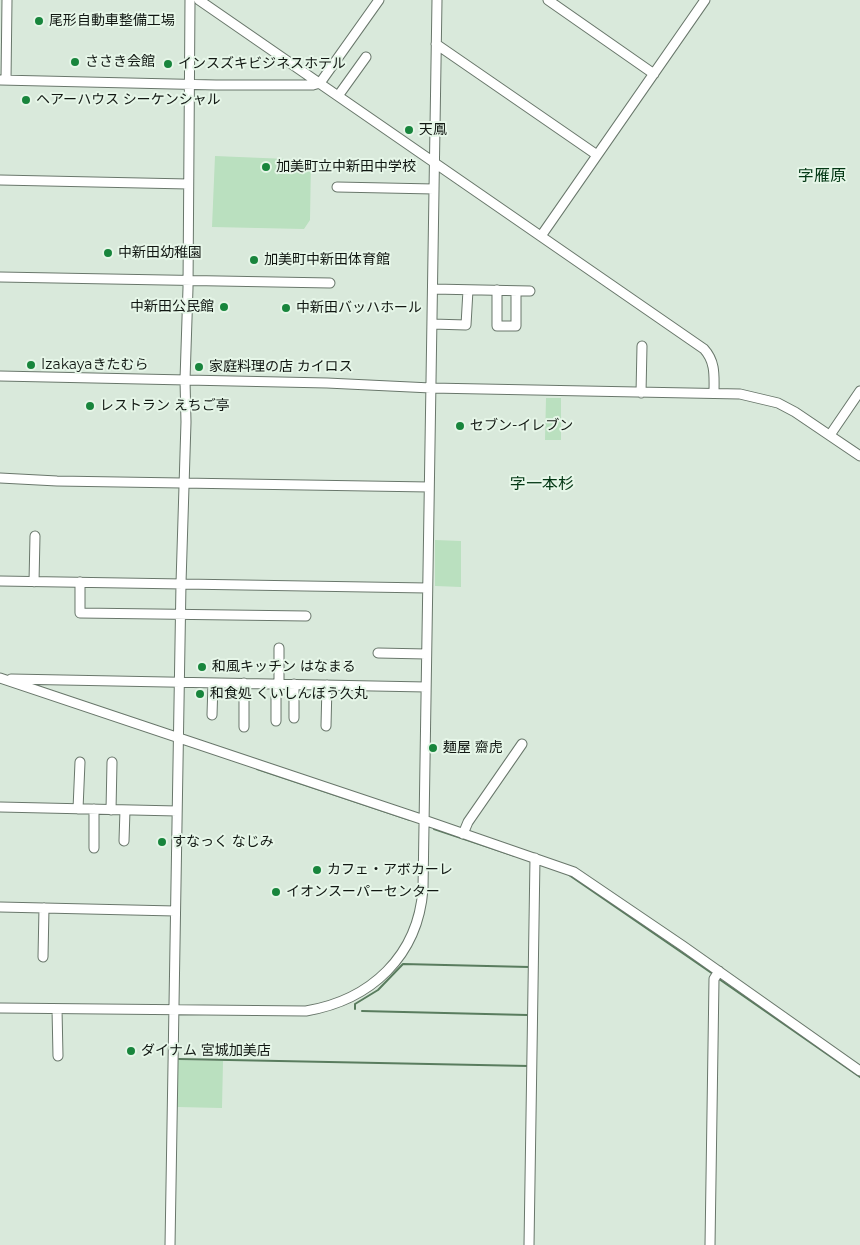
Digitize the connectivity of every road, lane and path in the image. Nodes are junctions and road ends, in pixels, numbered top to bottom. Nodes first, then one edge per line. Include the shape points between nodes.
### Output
1 (7, 0) edge
2 (190, 0) edge
3 (199, 0) edge
4 (379, 0) edge
5 (437, 0) edge
6 (548, 0) edge
7 (705, 0) edge
8 (436, 44) junction
9 (366, 57) dead end
10 (654, 74) junction
11 (3, 80) edge
12 (320, 83) junction
13 (190, 84) junction
14 (338, 96) junction
15 (597, 155) junction
16 (435, 163) junction
17 (0, 180) edge
18 (188, 184) junction
19 (337, 187) dead end
20 (434, 189) junction
21 (541, 236) junction
22 (0, 277) edge
23 (188, 281) junction
24 (330, 283) dead end
25 (433, 289) junction
26 (468, 290) junction
27 (497, 290) junction
28 (516, 291) junction
29 (530, 291) dead end
30 (432, 324) junction
31 (642, 346) dead end
32 (0, 376) edge
33 (184, 380) junction
34 (431, 388) junction
35 (860, 391) edge
36 (641, 393) junction
37 (714, 393) junction
38 (830, 435) junction
39 (860, 456) edge
40 (0, 478) edge
41 (183, 483) junction
42 (429, 487) junction
43 (34, 536) dead end
44 (0, 581) edge
45 (34, 582) junction
46 (80, 582) junction
47 (181, 583) junction
48 (427, 588) junction
49 (181, 614) junction
50 (306, 616) dead end
51 (279, 648) dead end
52 (378, 653) dead end
53 (426, 654) junction
54 (3, 679) edge
55 (180, 682) junction
56 (213, 683) junction
57 (244, 684) junction
58 (278, 684) junction
59 (294, 684) junction
60 (327, 685) junction
61 (426, 687) junction
62 (212, 715) dead end
63 (294, 718) dead end
64 (276, 720) dead end
65 (244, 726) dead end
66 (326, 726) dead end
67 (178, 737) junction
68 (522, 744) dead end
69 (80, 762) dead end
70 (112, 762) dead end
71 (0, 807) edge
72 (78, 809) junction
73 (94, 809) junction
74 (111, 810) junction
75 (125, 810) junction
76 (177, 811) junction
77 (424, 820) junction
78 (463, 834) junction
79 (124, 841) dead end
80 (94, 848) dead end
81 (535, 862) junction
82 (0, 907) edge
83 (44, 908) junction
84 (175, 911) junction
85 (44, 957) dead end
86 (717, 975) junction
87 (0, 1008) edge
88 (58, 1009) junction
89 (174, 1010) junction
90 (58, 1056) dead end
91 (860, 1071) edge
92 (170, 1245) edge
93 (529, 1245) edge
94 (710, 1245) edge

1 - 11 street
2 - 13 street
3 - 12 street
4 - 12 street
5 - 8 street
6 - 10 street
7 - 10 street
8 - 15 street
8 - 16 street
9 - 14 street
10 - 15 street
11 - 13 street
12 - 13 street
12 - 14 street
13 - 18 street
14 - 16 street
15 - 21 street
16 - 20 street
16 - 21 street
17 - 18 street
18 - 23 street
19 - 20 street
20 - 25 street
21 - 37 street via 704,349 714,366
22 - 23 street
23 - 24 street
23 - 33 street
25 - 26 street
25 - 30 street
26 - 27 street
26 - 30 street via 466,325
27 - 28 street
27 - 28 street via 497,326 516,326
28 - 29 street
30 - 34 street
31 - 36 street
32 - 33 street
33 - 34 street
33 - 41 street
34 - 36 street
34 - 42 street
35 - 38 street
36 - 37 street
37 - 38 street via 740,394 778,403
38 - 39 street
40 - 41 street
41 - 42 street
41 - 47 street
42 - 48 street
43 - 45 street
44 - 45 street
45 - 46 street
46 - 47 street
46 - 49 street via 80,613
47 - 48 street
47 - 49 street
48 - 53 street
49 - 50 street
49 - 55 street
51 - 58 street
52 - 53 street
53 - 61 street
54 - 55 street
54 - 67 street
55 - 56 street
55 - 67 street
56 - 57 street
56 - 62 street
57 - 58 street
57 - 65 street
58 - 59 street
58 - 64 street
59 - 60 street
59 - 63 street
60 - 61 street
60 - 66 street
61 - 77 street
67 - 76 street
67 - 77 street
68 - 78 street
69 - 72 street
70 - 74 street
71 - 72 street
72 - 73 street
73 - 74 street
73 - 80 street
74 - 75 street
75 - 76 street
75 - 79 street
76 - 84 street
77 - 78 street
77 - 89 street via 423,889 417,923 399,958 367,988 339,1004 306,1012
78 - 81 street
81 - 86 street via 561,867 586,879
81 - 93 street
82 - 83 street
83 - 84 street
83 - 85 street
84 - 89 street
86 - 91 street
86 - 94 street
87 - 88 street
88 - 89 street
88 - 90 street
89 - 92 street

